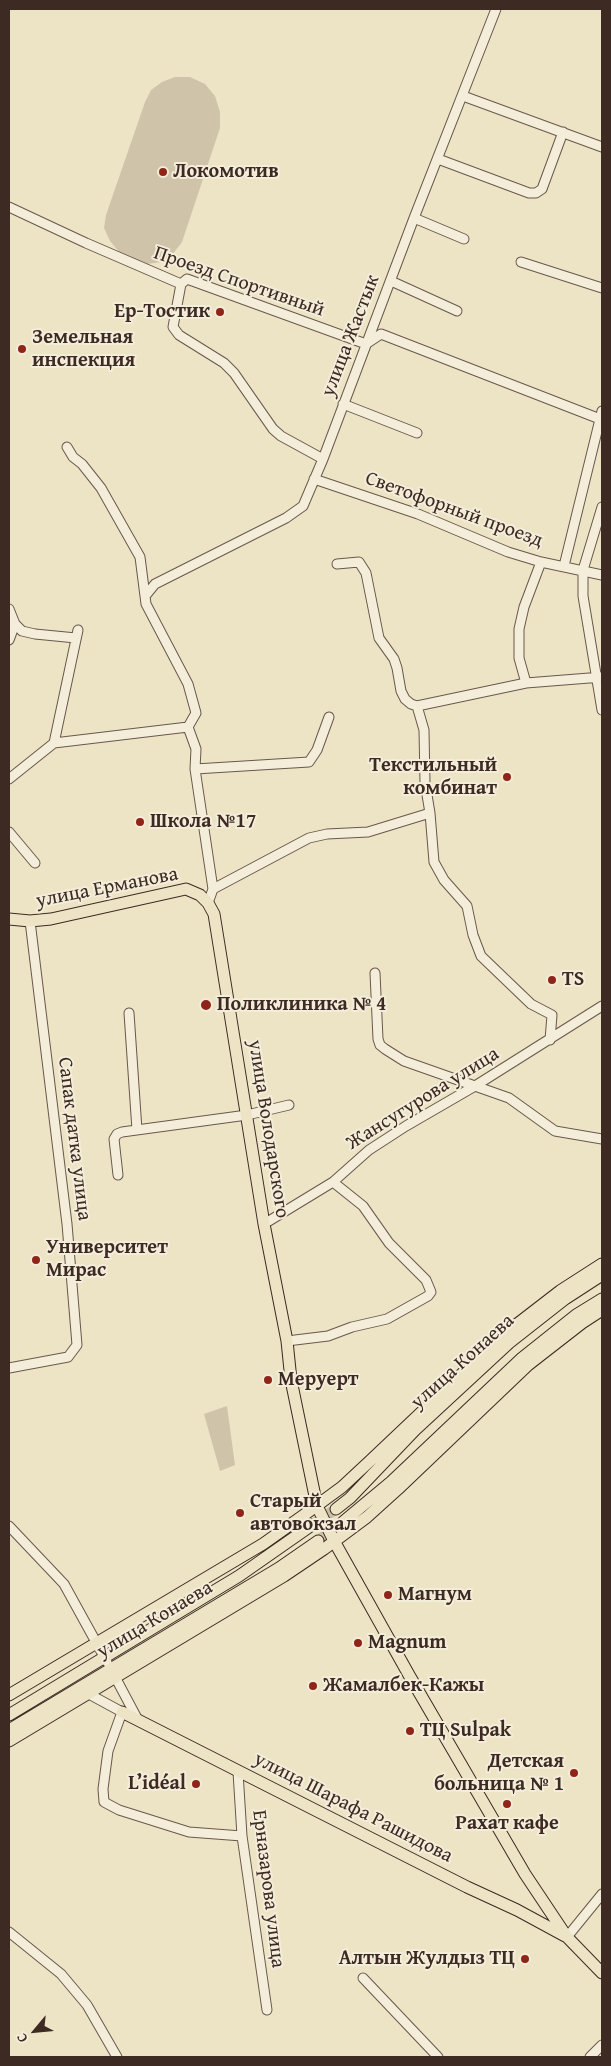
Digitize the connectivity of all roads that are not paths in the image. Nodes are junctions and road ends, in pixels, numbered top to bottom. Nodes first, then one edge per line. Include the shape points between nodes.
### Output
1 (496, 9) edge
2 (463, 96) junction
3 (563, 132) junction
4 (602, 147) edge
5 (438, 159) junction
6 (9, 207) edge
7 (414, 218) junction
8 (464, 239) dead end
9 (521, 262) dead end
10 (391, 281) junction
11 (181, 284) junction
12 (602, 288) edge
13 (457, 311) dead end
14 (366, 344) junction
15 (343, 404) junction
16 (601, 418) edge
17 (417, 433) dead end
18 (67, 447) dead end
19 (324, 459) junction
20 (314, 479) junction
21 (602, 507) edge
22 (541, 562) junction
23 (337, 564) dead end
24 (564, 566) junction
25 (582, 570) junction
26 (602, 575) edge
27 (146, 595) junction
28 (9, 609) edge
29 (15, 624) junction
30 (9, 640) edge
31 (599, 677) edge
32 (526, 683) junction
33 (417, 706) junction
34 (602, 710) edge
35 (329, 717) dead end
36 (188, 727) junction
37 (54, 743) junction
38 (195, 769) junction
39 (9, 779) edge
40 (430, 813) junction
41 (9, 832) edge
42 (35, 863) dead end
43 (213, 889) junction
44 (208, 902) junction
45 (9, 919) edge
46 (30, 921) junction
47 (375, 973) dead end
48 (602, 1006) edge
49 (129, 1013) dead end
50 (550, 1040) junction
51 (475, 1086) junction
52 (289, 1104) dead end
53 (247, 1115) junction
54 (137, 1130) junction
55 (602, 1139) edge
56 (118, 1175) dead end
57 (333, 1182) junction
58 (264, 1224) junction
59 (602, 1264) edge
60 (602, 1275) edge
61 (602, 1298) edge
62 (602, 1310) edge
63 (287, 1341) junction
64 (9, 1368) edge
65 (317, 1506) junction
66 (336, 1509) tunnel mouth
67 (344, 1522) tunnel mouth
68 (312, 1525) tunnel mouth
69 (9, 1526) edge
70 (318, 1541) tunnel mouth
71 (334, 1541) junction
72 (96, 1642) junction
73 (104, 1658) junction
74 (113, 1672) junction
75 (87, 1693) junction
76 (9, 1695) edge
77 (122, 1712) junction
78 (9, 1715) edge
79 (138, 1720) junction
80 (9, 1730) edge
81 (9, 1741) edge
82 (238, 1772) junction
83 (242, 1836) junction
84 (602, 1894) edge
85 (9, 1932) edge
86 (567, 1937) junction
87 (602, 1973) edge
88 (363, 1978) dead end
89 (266, 2010) dead end
90 (602, 2045) edge
91 (117, 2057) edge
92 (438, 2057) edge
93 (590, 2057) edge

1 - 2 street, улица Жастык
2 - 3 street
2 - 5 street, улица Жастык
3 - 4 street
3 - 5 street via 542,189 536,193
5 - 7 street, улица Жастык
6 - 11 street, Проезд Спортивный
7 - 8 street
7 - 10 street, улица Жастык
9 - 12 street
10 - 13 street
10 - 14 street, улица Жастык
11 - 14 street, Проезд Спортивный via 188,279
11 - 19 street via 173,327 179,335 224,363 281,436
14 - 15 street, улица Жастык
14 - 16 street via 381,334
15 - 17 street
15 - 19 street, улица Жастык
16 - 24 street
18 - 27 street via 101,488 140,557
19 - 20 street, улица Жастык
20 - 22 street, Светофорный проезд via 418,514 508,552
20 - 27 street, улица Жастык via 304,506 155,584
21 - 25 street
22 - 24 street, Светофорный проезд
22 - 32 street via 519,629 520,658
23 - 33 street via 360,562 366,573 380,638 394,659 405,699
24 - 25 street, Светофорный проезд
25 - 26 street, Светофорный проезд
25 - 31 street via 583,596
27 - 36 street via 146,604 188,684 196,713
28 - 29 street
29 - 30 street
29 - 37 street via 22,631 35,634 77,634
31 - 32 street
31 - 34 street
32 - 33 street
33 - 40 street via 424,730 424,783
35 - 38 street via 309,762
36 - 37 street
36 - 38 street via 196,749
37 - 39 street
38 - 43 street
40 - 43 street via 368,832 309,838
40 - 50 street via 434,862 444,880 467,906 481,956 531,1004 552,1015
41 - 42 street
43 - 44 street
44 - 46 main road, улица Ерманова via 186,890
44 - 53 main road, улица Володарского via 214,914
45 - 46 main road, улица Ерманова
46 - 64 street, Сапак датка улица via 65,1205 77,1345 68,1357
47 - 51 street via 380,1045 404,1061
48 - 50 street, Жансугурова улица
49 - 54 street
50 - 51 street, Жансугурова улица
51 - 55 street via 509,1098 555,1131
51 - 57 street, Жансугурова улица via 369,1150
52 - 53 street
53 - 54 street
53 - 58 main road, улица Володарского
54 - 56 street via 114,1136
57 - 58 street, Жансугурова улица
57 - 63 street via 363,1206 389,1243 426,1280 431,1292 387,1319 328,1336
58 - 63 main road, улица Володарского
59 - 65 main road via 560,1291 503,1335 371,1460
60 - 66 main road, улица Конаева via 565,1299 510,1343 415,1430
61 - 67 main road, улица Конаева via 522,1358
62 - 71 main road via 528,1365 379,1506
63 - 65 main road, улица Володарского via 291,1380
65 - 71 main road, улица Володарского
65 - 72 main road via 263,1544
68 - 73 main road, улица Конаева via 239,1576
69 - 72 street via 64,1584
70 - 74 main road, улица Конаева
71 - 74 main road via 284,1576
71 - 86 main road, улица Шарафа Рашидова via 475,1790
72 - 73 street
72 - 76 main road
73 - 74 street
73 - 78 main road, улица Конаева
74 - 75 main road
74 - 79 street
74 - 80 main road, улица Конаева
75 - 77 street
75 - 81 main road
77 - 79 main road, улица Шарафа Рашидова
77 - 83 street via 108,1751 104,1802 119,1810 189,1832
79 - 82 main road, улица Шарафа Рашидова
82 - 83 street, Ерназарова улица
82 - 86 main road, улица Шарафа Рашидова
83 - 89 street, Ерназарова улица
84 - 86 street
85 - 91 street via 61,1974 87,2005
86 - 87 main road, улица Шарафа Рашидова
88 - 92 street
90 - 93 street

